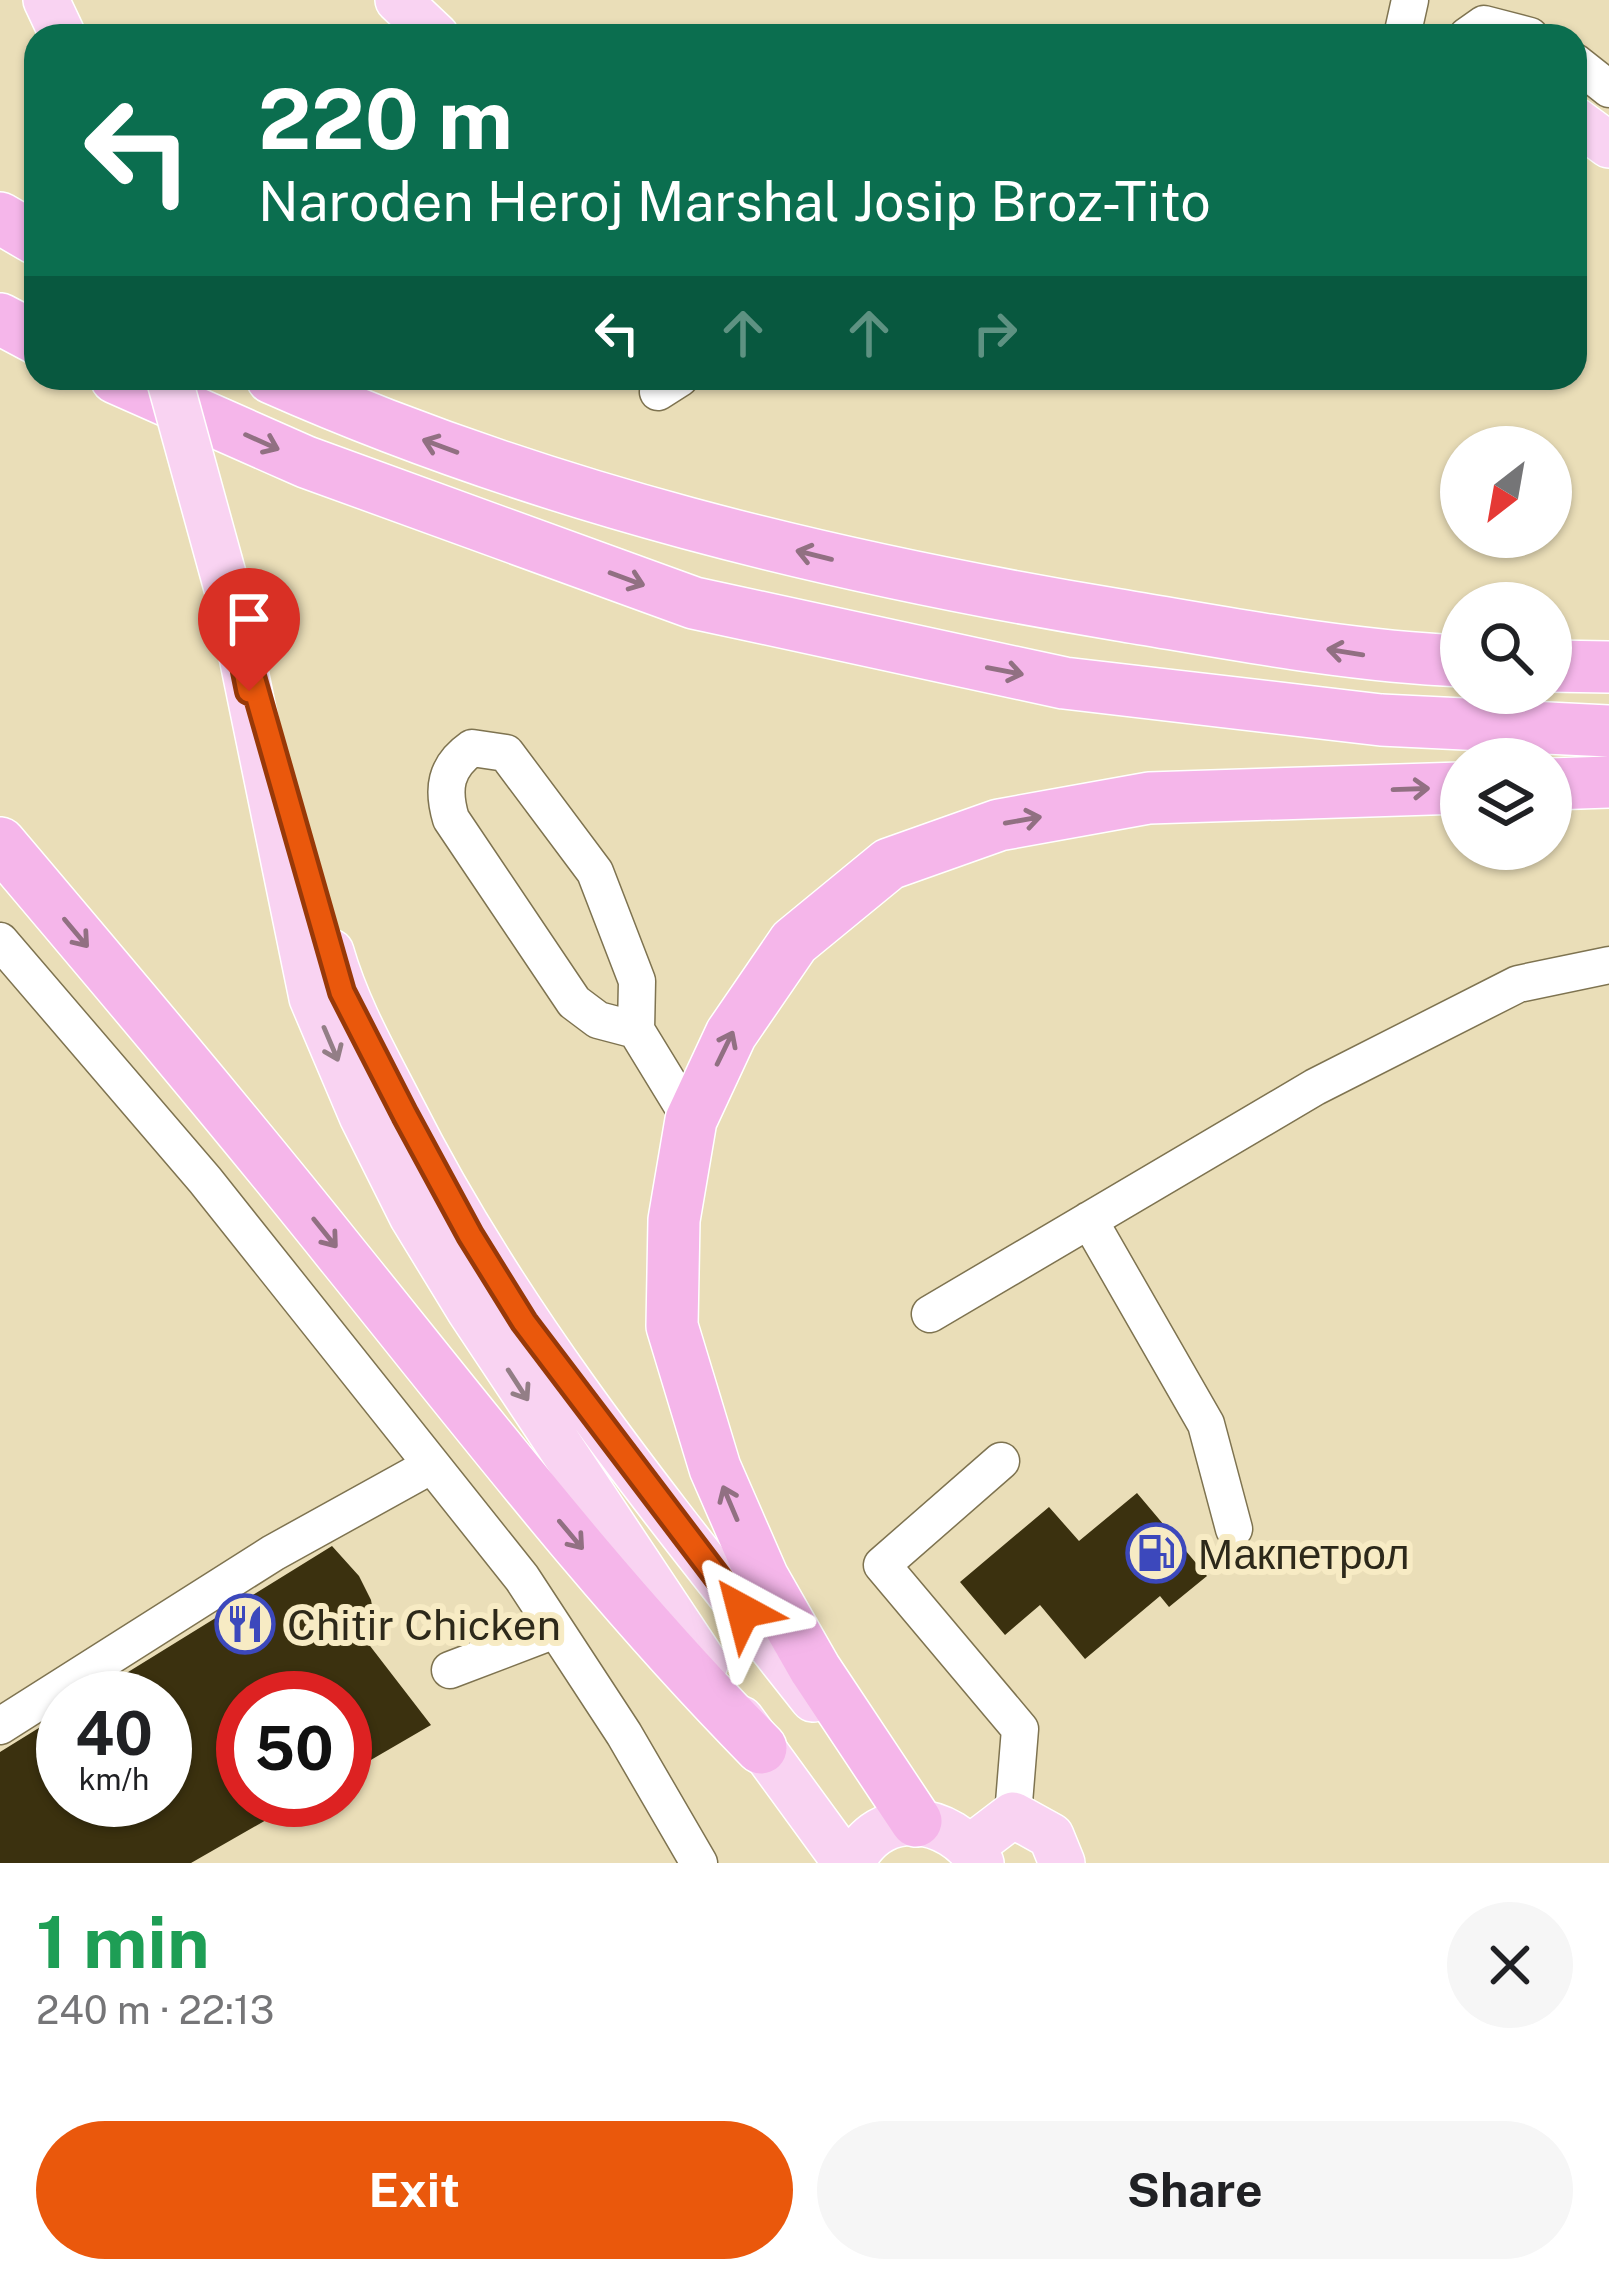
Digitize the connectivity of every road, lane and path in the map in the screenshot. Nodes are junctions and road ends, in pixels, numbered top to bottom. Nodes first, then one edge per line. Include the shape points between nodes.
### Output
1 (398, 0) edge
2 (423, 24) edge
3 (143, 390) edge
4 (172, 390) edge
5 (299, 390) edge
6 (309, 390) edge
7 (345, 410) junction
8 (231, 603) junction
9 (1440, 661) edge
10 (1572, 666) edge
11 (1609, 667) edge
12 (1609, 731) edge
13 (1440, 789) edge
14 (0, 843) edge
15 (0, 940) edge
16 (1609, 965) edge
17 (636, 1030) junction
18 (692, 1120) junction
19 (1089, 1220) junction
20 (930, 1314) dead end
21 (1001, 1461) dead end
22 (432, 1466) junction
23 (1234, 1529) dead end
24 (555, 1630) junction
25 (450, 1670) dead end
26 (0, 1726) edge
27 (760, 1748) junction
28 (1013, 1815) junction
29 (916, 1821) junction
30 (976, 1855) edge
31 (699, 1863) edge
32 (849, 1863) edge
33 (1062, 1863) edge

1 - 2 main road
3 -> 12 highway via 307,462 694,603 1064,683 1382,719
4 - 8 main road, bridge
5 - 7 highway
6 - 7 highway
9 -> 7 highway via 927,583 644,512
8 -> 27 main road via 312,998 362,1116 470,1311
8 - 29 main road via 342,992 470,1235 664,1511
10 - 11 highway
18 -> 13 highway via 731,1034 794,942 890,864 999,825 1149,798
14 -> 27 highway via 571,1535
15 - 22 street via 205,1180
16 - 19 street via 1518,984 1315,1087
17 - 17 street via 637,981 596,872 506,753 472,748 455,759 443,792 451,819 574,1002 598,1021
17 - 18 street
29 -> 18 highway via 763,1578 715,1468 672,1326 674,1220
19 - 20 street
19 - 23 street via 1207,1424
21 - 28 street via 882,1565 1020,1729
22 - 24 street
22 - 26 street via 393,1474
24 - 25 street
24 - 31 street
27 - 32 main road
28 - 30 main road
28 - 33 main road via 1051,1836
29 - 30 main road via 947,1828
29 - 32 main road via 883,1829

